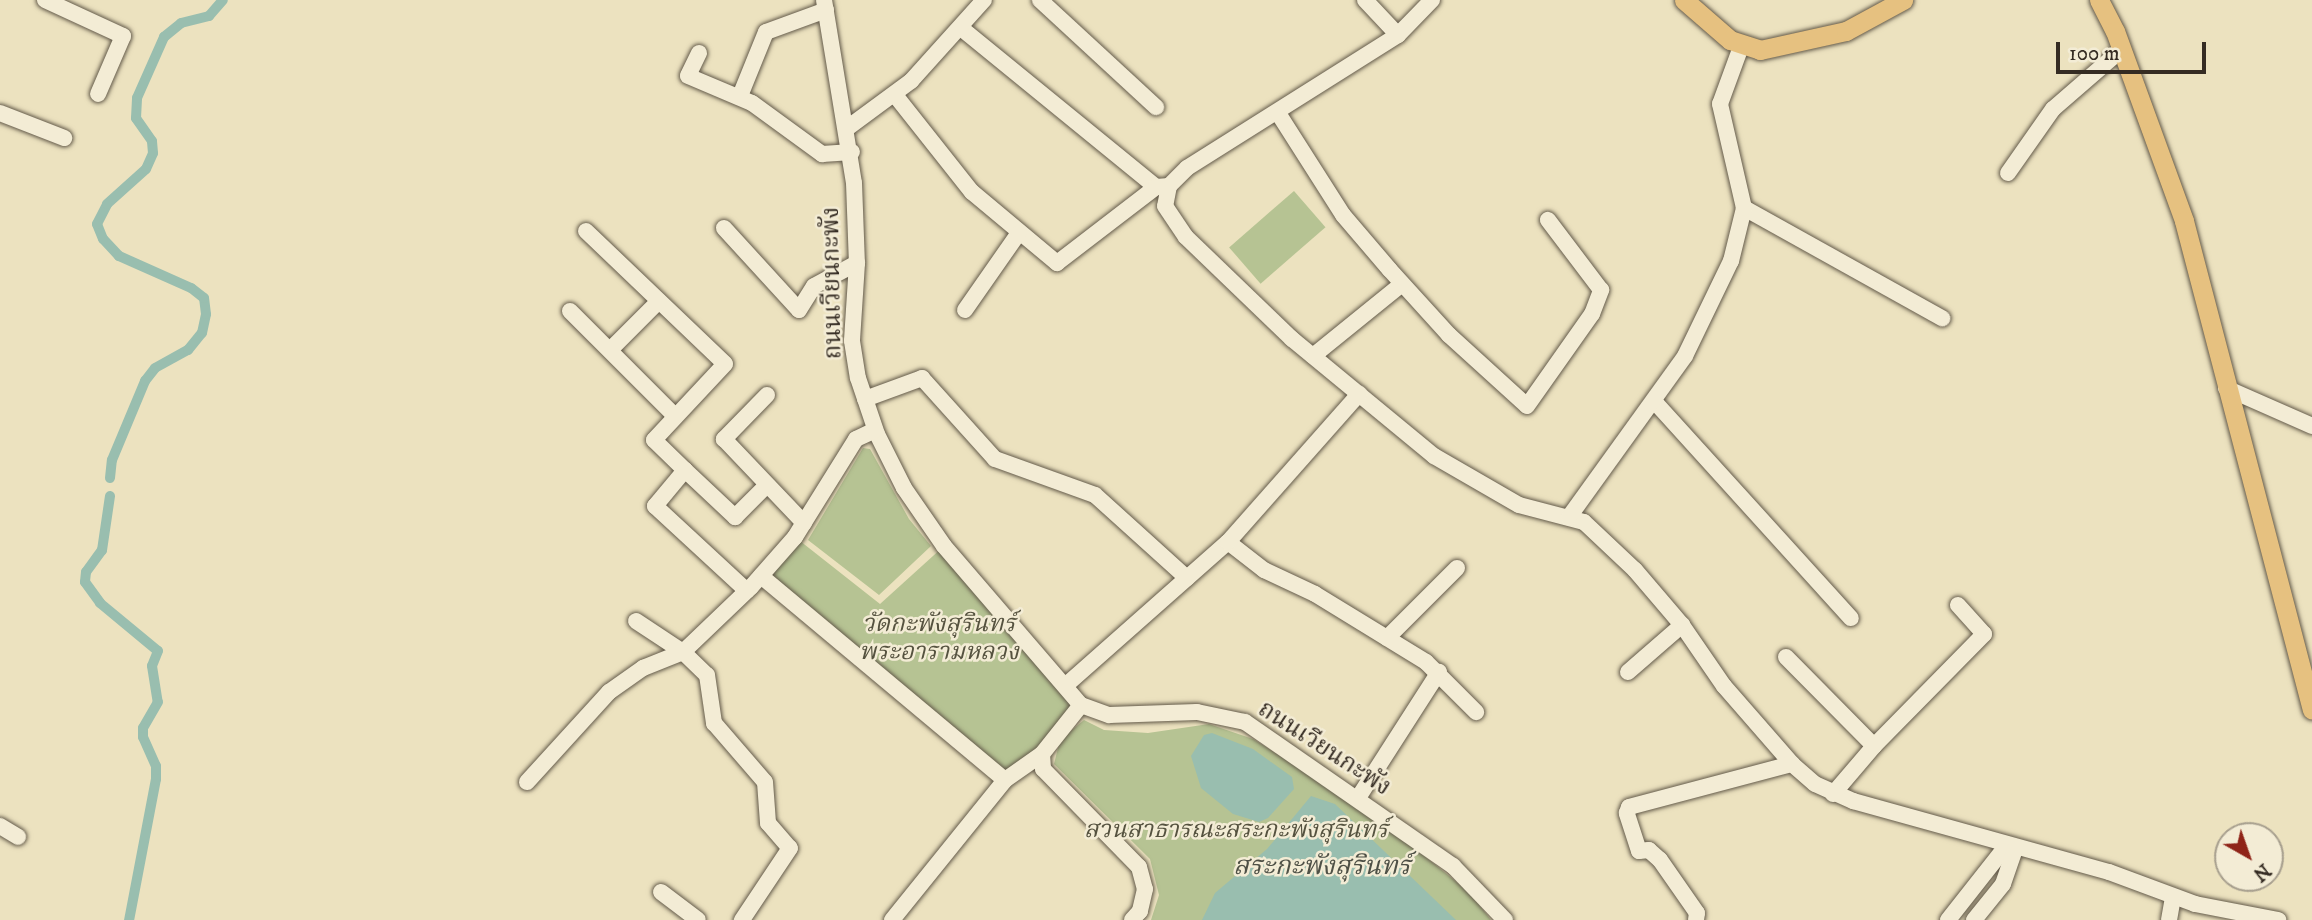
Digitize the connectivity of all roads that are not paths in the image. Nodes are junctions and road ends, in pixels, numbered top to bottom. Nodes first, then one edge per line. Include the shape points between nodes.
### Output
1 (44, 0) edge
2 (984, 0) edge
3 (1040, 0) edge
4 (1366, 0) edge
5 (1432, 0) edge
6 (1684, 0) edge
7 (1903, 0) edge
8 (2099, 0) edge
9 (2113, 0) edge
10 (825, 5) edge
11 (961, 28) junction
12 (1398, 36) junction
13 (2118, 40) junction
14 (1742, 44) junction
15 (699, 53) dead end
16 (98, 94) dead end
17 (895, 94) junction
18 (740, 96) junction
19 (1156, 107) dead end
20 (0, 113) edge
21 (1278, 113) junction
22 (846, 129) junction
23 (64, 138) dead end
24 (852, 152) junction
25 (2008, 173) dead end
26 (1162, 186) junction
27 (1744, 208) junction
28 (1548, 220) dead end
29 (724, 228) dead end
30 (586, 231) dead end
31 (1018, 234) junction
32 (857, 263) junction
33 (1402, 284) junction
34 (659, 300) junction
35 (965, 310) dead end
36 (570, 311) dead end
37 (1942, 318) dead end
38 (610, 350) junction
39 (1313, 356) junction
40 (2226, 388) junction
41 (1359, 394) junction
42 (767, 395) dead end
43 (865, 399) junction
44 (1654, 401) junction
45 (675, 416) junction
46 (2312, 426) edge
47 (875, 430) junction
48 (685, 470) junction
49 (767, 485) junction
50 (1569, 517) junction
51 (804, 523) junction
52 (1228, 542) junction
53 (1457, 568) dead end
54 (761, 576) junction
55 (1187, 578) junction
56 (747, 591) junction
57 (1958, 605) dead end
58 (1851, 618) dead end
59 (636, 621) dead end
60 (1682, 625) junction
61 (1387, 638) junction
62 (683, 652) junction
63 (1786, 657) dead end
64 (1439, 672) junction
65 (1628, 672) dead end
66 (1065, 686) junction
67 (1081, 705) junction
68 (2312, 710) edge
69 (1476, 712) dead end
70 (1874, 746) junction
71 (1042, 754) junction
72 (1792, 764) junction
73 (1005, 780) junction
74 (527, 782) dead end
75 (1833, 794) junction
76 (1358, 798) junction
77 (0, 826) edge
78 (18, 837) dead end
79 (2012, 846) junction
80 (661, 892) dead end
81 (2173, 897) junction
82 (698, 920) edge
83 (741, 920) edge
84 (892, 920) edge
85 (1132, 920) edge
86 (1505, 920) edge
87 (1696, 920) edge
88 (1948, 920) edge
89 (1974, 920) edge
90 (2169, 920) edge
91 (2278, 920) edge

1 - 16 street via 123,36
2 - 11 street
3 - 19 street
4 - 12 street
5 - 12 street
6 - 14 main road via 1710,25
7 - 14 main road via 1846,31 1810,41 1760,50
8 - 13 main road
9 - 13 main road
10 - 18 street via 766,32
10 - 22 street, ถนนเวียนกะพัง
11 - 17 street
11 - 26 street
12 - 21 street
13 - 25 street via 2053,109
13 - 40 main road via 2184,221
14 - 27 street via 1720,104
15 - 18 street via 688,76 716,91
17 - 22 street
17 - 31 street via 972,192
18 - 24 street via 822,153
20 - 23 street
21 - 26 street
21 - 33 street via 1343,215
22 - 24 street, ถนนเวียนกะพัง
24 - 32 street, ถนนเวียนกะพัง
26 - 31 street via 1057,263
26 - 39 street via 1165,206 1186,237
27 - 37 street
27 - 44 street via 1731,261 1712,305
28 - 33 street via 1601,290 1592,314 1527,406
29 - 32 street via 799,310 814,286
30 - 34 street
31 - 35 street
32 - 43 street, ถนนเวียนกะพัง via 852,341
33 - 39 street
34 - 38 street
34 - 45 street via 725,364
36 - 38 street
38 - 45 street
39 - 41 street
40 - 46 street
40 - 68 main road
41 - 50 street via 1434,456 1480,485 1519,505
41 - 52 street
42 - 49 street via 724,439
43 - 47 street, ถนนเวียนกะพัง
43 - 55 street via 922,379 995,459 1095,495
44 - 50 street
44 - 58 street
45 - 48 street via 654,440
47 - 51 street via 856,439
47 - 66 street, ถนนเวียนกะพัง via 904,488 944,546
48 - 49 street via 735,517
48 - 56 street via 655,506
49 - 51 street
50 - 60 street via 1584,522 1635,570
51 - 54 street
52 - 55 street
52 - 61 street via 1264,570 1315,594
53 - 61 street
54 - 56 street
54 - 73 street
55 - 66 street
56 - 62 street
57 - 70 street via 1984,634
59 - 62 street
60 - 65 street
60 - 72 street via 1724,686
61 - 64 street
62 - 74 street via 643,668 609,692
62 - 83 street via 707,675 713,692 710,710 719,733 765,782 768,823 790,848
63 - 70 street
64 - 69 street
64 - 76 street
66 - 67 street, ถนนเวียนกะพัง
67 - 71 street
67 - 76 street, ถนนเวียนกะพัง via 1109,715 1197,712 1245,722
70 - 75 street
71 - 73 street
71 - 85 street via 1043,769 1139,866 1145,890 1140,911
72 - 75 street
72 - 87 street via 1629,807 1639,850 1649,850 1661,860 1697,913
73 - 84 street
75 - 79 street
76 - 86 street, ถนนเวียนกะพัง via 1452,866
77 - 78 street
79 - 81 street via 2109,872
79 - 88 street
79 - 89 street via 2003,884
80 - 82 street
81 - 90 street
81 - 91 street

